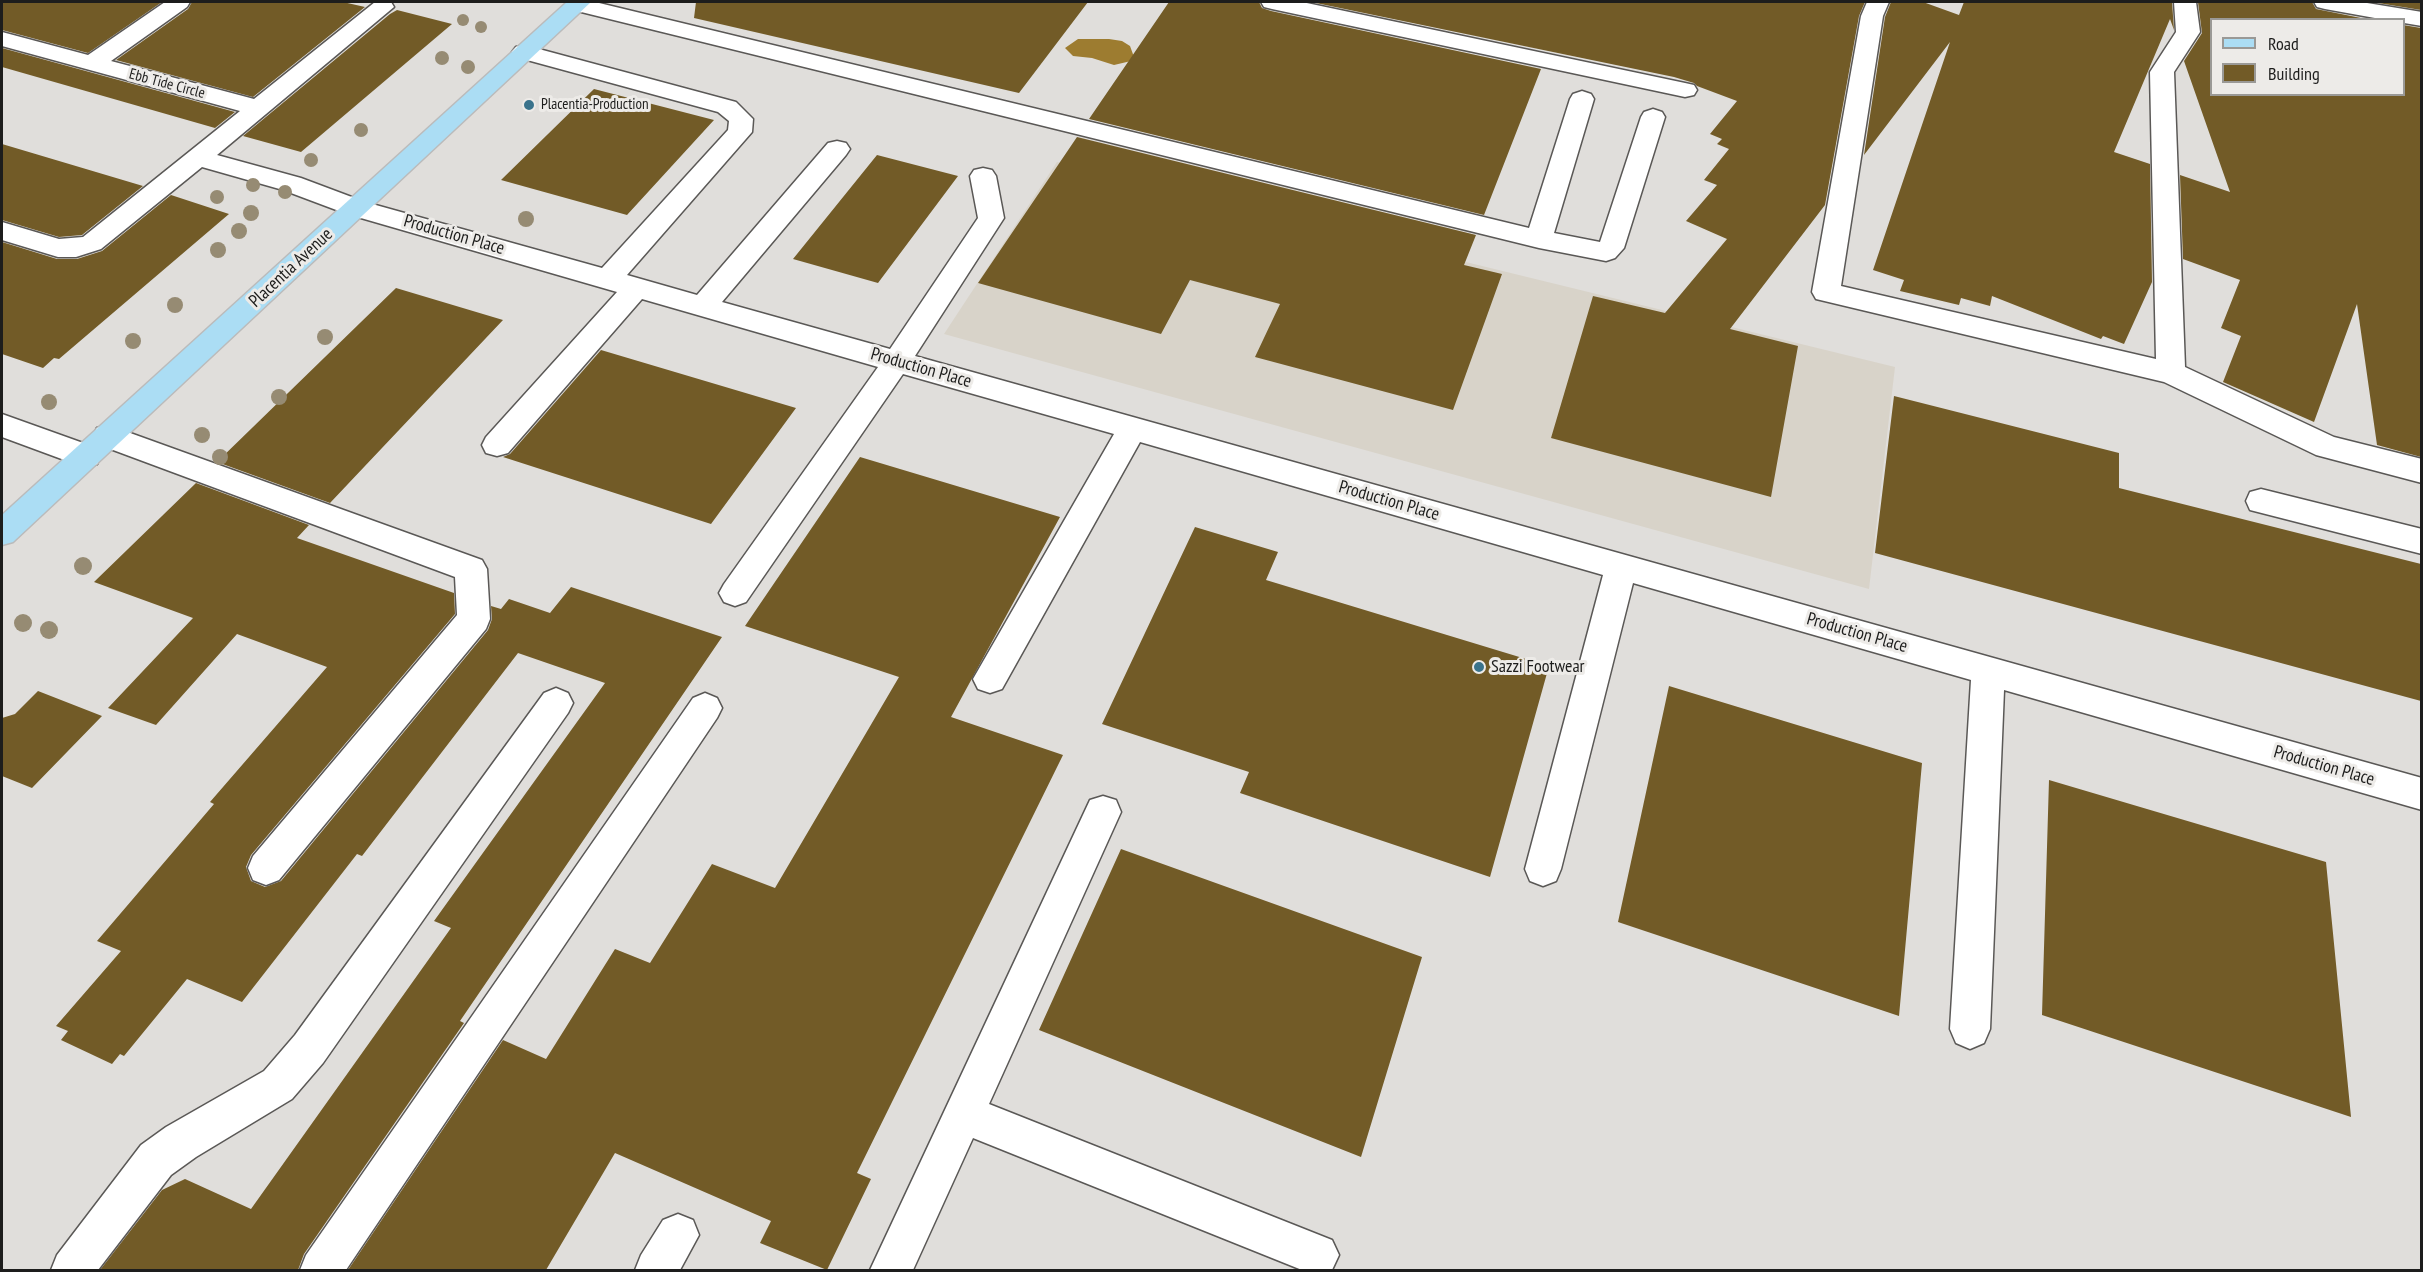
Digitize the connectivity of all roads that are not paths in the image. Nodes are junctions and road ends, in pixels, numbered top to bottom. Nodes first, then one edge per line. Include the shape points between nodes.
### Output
1 (179, 2) edge
2 (1272, 2) edge
3 (1878, 2) edge
4 (2185, 2) edge
5 (2325, 2) edge
6 (578, 3) edge
7 (383, 7) dead end
8 (2421, 19) edge
9 (2, 39) edge
10 (524, 52) junction
11 (92, 63) junction
12 (1685, 90) dead end
13 (1582, 99) dead end
14 (258, 108) junction
15 (1653, 117) dead end
16 (837, 149) dead end
17 (198, 158) junction
18 (983, 176) dead end
19 (356, 208) junction
20 (2, 231) edge
21 (1539, 239) junction
22 (622, 283) junction
23 (703, 306) junction
24 (897, 361) junction
25 (2171, 373) junction
26 (2, 425) edge
27 (1133, 428) junction
28 (497, 445) dead end
29 (97, 446) junction
30 (2421, 471) edge
31 (2261, 501) dead end
32 (2, 533) edge
33 (2421, 542) edge
34 (1621, 567) junction
35 (735, 594) dead end
36 (1988, 671) junction
37 (990, 679) dead end
38 (556, 703) dead end
39 (705, 708) dead end
40 (2421, 794) edge
41 (1103, 812) dead end
42 (266, 868) dead end
43 (1543, 869) dead end
44 (1970, 1029) dead end
45 (963, 1114) junction
46 (678, 1235) dead end
47 (1317, 1255) dead end
48 (72, 1270) edge
49 (321, 1270) edge
50 (656, 1270) edge
51 (891, 1270) edge

1 - 11 street
2 - 12 street
3 - 25 street via 1872,16 1826,292
4 - 25 street via 2188,32 2162,72
5 - 8 street
6 - 10 main road, Placentia Avenue
6 - 21 street
7 - 14 street
9 - 11 street, Ebb Tide Circle
10 - 19 main road, Placentia Avenue
10 - 22 street via 727,107 741,118 740,132
11 - 14 street, Ebb Tide Circle
13 - 21 street
14 - 17 street
15 - 21 street via 1611,248 1606,252
16 - 23 street
17 - 19 street via 292,184
17 - 20 street via 92,243 58,248
18 - 24 street via 991,218
19 - 22 street, Production Place
19 - 29 main road, Placentia Avenue
22 - 23 street, Production Place
22 - 28 street
23 - 24 street, Production Place
24 - 27 street, Production Place
24 - 35 street
25 - 30 street via 2327,447
26 - 29 street
27 - 34 street, Production Place
27 - 37 street
29 - 32 main road, Placentia Avenue
29 - 42 street via 471,568 474,619
31 - 33 street
34 - 36 street, Production Place
34 - 43 street
36 - 40 street, Production Place
36 - 44 street
38 - 48 street via 278,1085 156,1160
39 - 49 street
41 - 45 street
45 - 47 street
45 - 51 street
46 - 50 street

